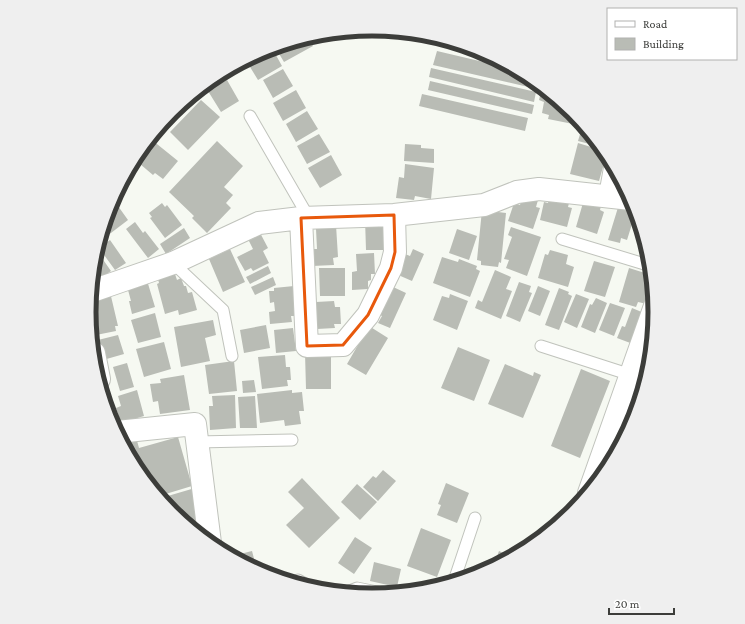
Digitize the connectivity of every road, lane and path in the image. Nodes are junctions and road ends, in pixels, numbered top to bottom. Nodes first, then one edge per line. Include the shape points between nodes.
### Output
1 (250, 116) dead end
2 (621, 197) edge
3 (394, 216) junction
4 (305, 218) junction
5 (562, 239) dead end
6 (173, 263) junction
7 (644, 264) edge
8 (98, 289) edge
9 (648, 326) edge
10 (541, 346) dead end
11 (232, 356) dead end
12 (631, 375) junction
13 (124, 431) edge
14 (292, 440) dead end
15 (197, 442) junction
16 (594, 475) edge
17 (475, 518) dead end
18 (209, 534) edge
19 (456, 575) edge

1 - 4 lane
2 - 3 street via 539,189 517,192 484,205
3 - 4 street
3 - 4 street via 395,252 391,268 368,315 343,345 307,346
4 - 6 street via 259,223
5 - 7 lane
6 - 8 street
6 - 11 lane via 223,310
9 - 12 street
10 - 12 lane
12 - 16 street
13 - 15 street via 195,424
14 - 15 lane
15 - 18 street
17 - 19 lane

